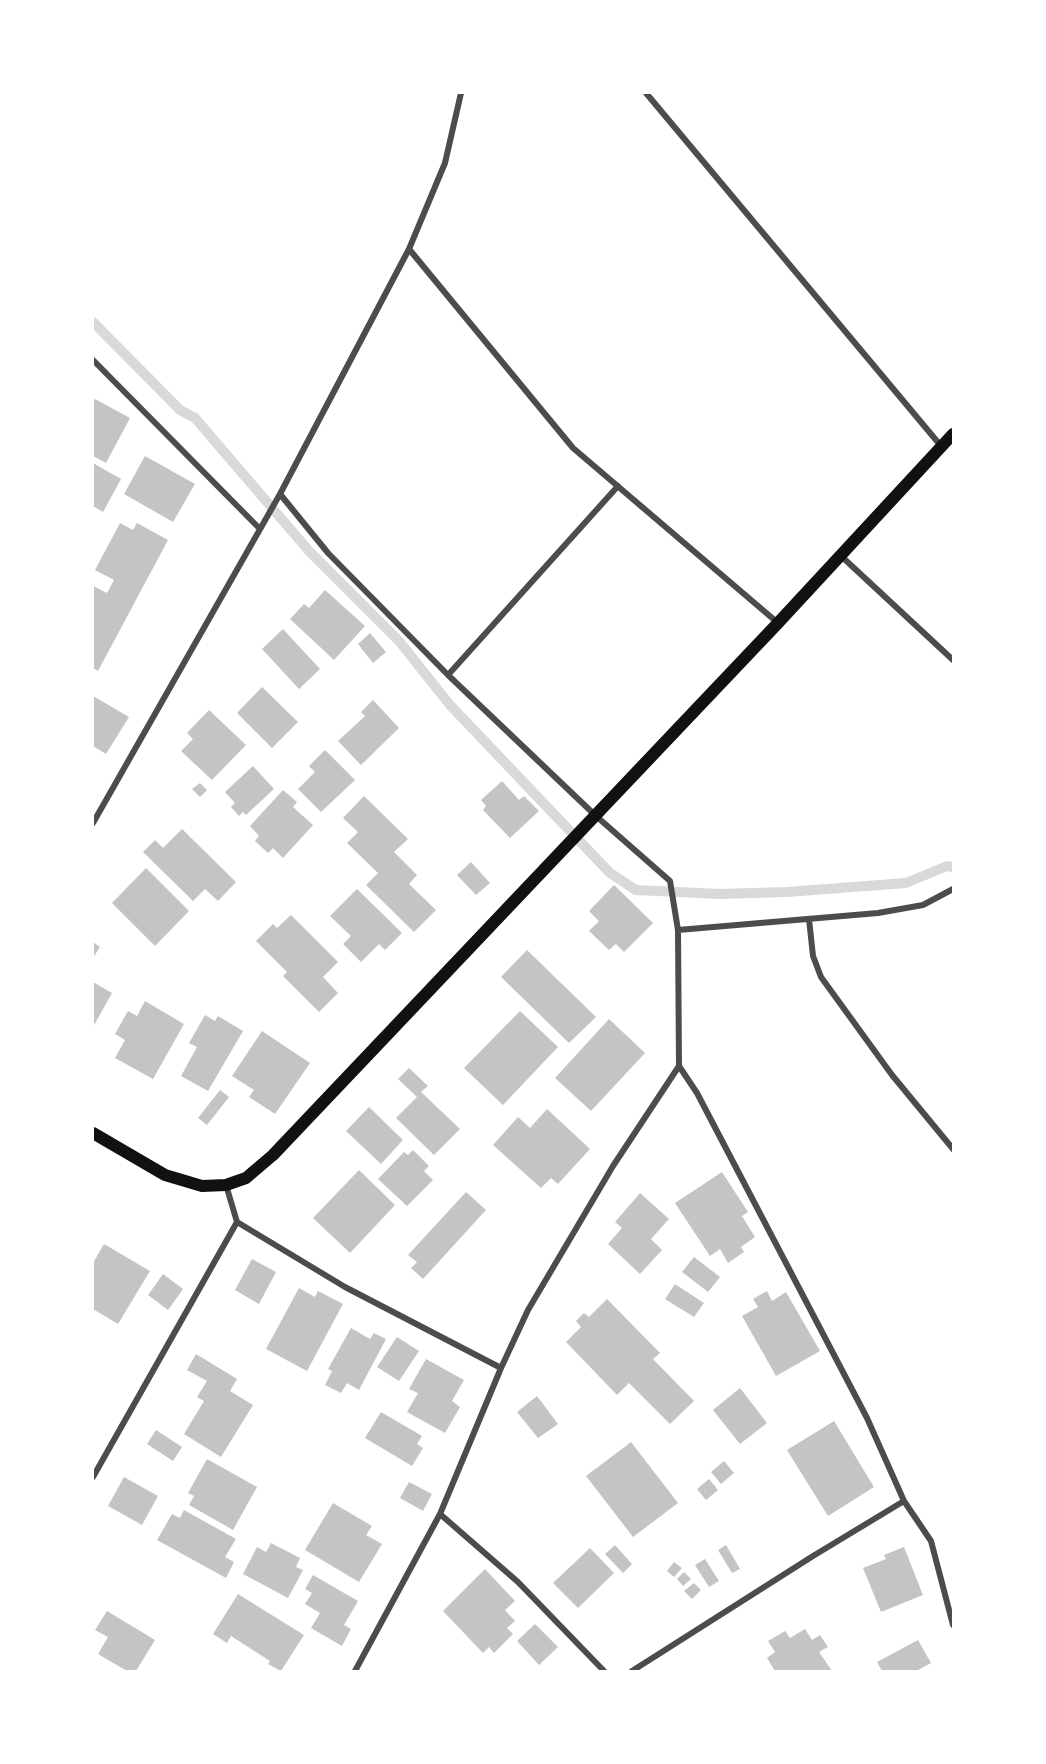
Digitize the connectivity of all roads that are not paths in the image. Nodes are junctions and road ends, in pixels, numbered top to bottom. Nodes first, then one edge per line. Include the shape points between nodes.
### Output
1 (461, 93) edge
2 (646, 93) edge
3 (409, 249) junction
4 (93, 360) edge
5 (953, 434) edge
6 (942, 446) junction
7 (618, 486) junction
8 (280, 494) junction
9 (260, 529) junction
10 (840, 555) junction
11 (778, 623) junction
12 (953, 660) edge
13 (448, 675) junction
14 (596, 816) junction
15 (93, 823) edge
16 (953, 890) edge
17 (809, 919) junction
18 (678, 930) junction
19 (679, 1066) junction
20 (93, 1133) edge
21 (953, 1149) edge
22 (226, 1185) junction
23 (237, 1222) junction
24 (501, 1368) junction
25 (93, 1477) edge
26 (904, 1501) junction
27 (440, 1514) junction
28 (953, 1625) edge
29 (355, 1671) edge
30 (604, 1671) edge
31 (632, 1671) edge

1 - 3 street via 445,163
2 - 6 street
3 - 7 street via 573,448
3 - 8 street
4 - 9 street
5 - 6 main road
6 - 10 main road
7 - 11 street
7 - 13 street
8 - 9 street
8 - 13 street via 328,553
9 - 15 street
10 - 11 main road
10 - 12 street
11 - 14 main road
13 - 14 street
14 - 18 street via 670,881
14 - 22 main road via 273,1155 246,1178
16 - 17 street via 923,905
17 - 18 street
17 - 21 street via 813,956 821,977 892,1075
18 - 19 street
19 - 24 street via 551,1267
19 - 26 street via 697,1093 867,1418
20 - 22 main road via 165,1175 202,1186
22 - 23 street
23 - 24 street via 345,1287
23 - 25 street
24 - 27 street
26 - 28 street via 930,1541
26 - 31 street
27 - 29 street
27 - 30 street via 518,1582

